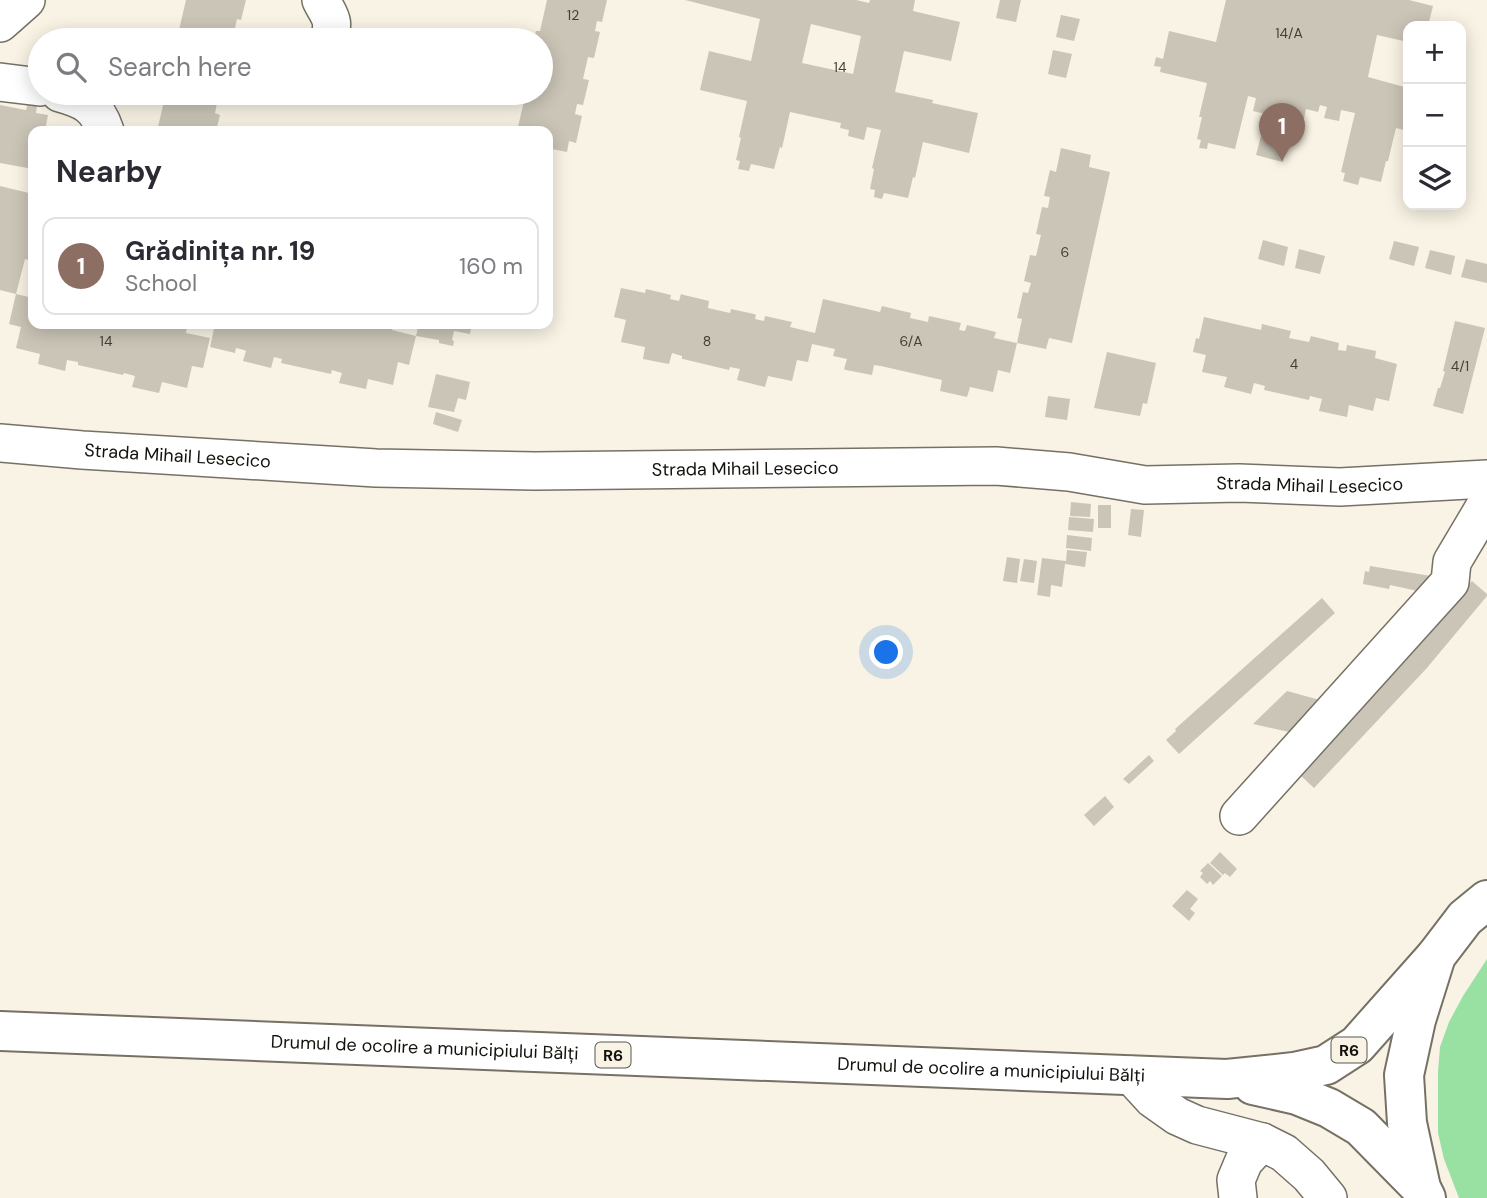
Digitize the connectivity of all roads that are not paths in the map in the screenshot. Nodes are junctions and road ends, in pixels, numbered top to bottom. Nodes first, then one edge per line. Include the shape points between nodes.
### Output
1 (26, 0) edge
2 (321, 0) edge
3 (0, 23) edge
4 (332, 28) edge
5 (0, 82) edge
6 (28, 86) edge
7 (88, 105) edge
8 (103, 126) edge
9 (0, 443) edge
10 (1487, 479) edge
11 (1487, 503) edge
12 (1239, 816) dead end
13 (1487, 900) edge
14 (1436, 956) junction
15 (0, 1031) edge
16 (1131, 1075) junction
17 (1227, 1079) junction
18 (1262, 1142) junction
19 (1423, 1193) edge
20 (1238, 1198) edge
21 (1328, 1198) edge

1 - 3 street
2 - 4 street
5 - 6 street
7 - 8 street
9 - 10 street, Strada Mihail Lesecico via 376,468 535,471 996,466 1145,485 1340,487
11 - 12 street via 1452,562 1450,582
13 - 14 highway, Drumul de ocolire a municipiului Bălți via 1465,918
14 - 17 highway, Drumul de ocolire a municipiului Bălți / R6 via 1357,1045 1326,1065
14 - 19 highway via 1404,1075 1407,1124
15 - 16 highway, Drumul de ocolire a municipiului Bălți / R6
16 - 17 highway, Drumul de ocolire a municipiului Bălți / R6
16 - 18 street via 1177,1116
17 - 19 highway, Drumul de ocolire a municipiului Bălți / R6 via 1297,1095 1329,1108 1361,1127
18 - 20 street via 1244,1161 1236,1180
18 - 21 street via 1284,1153

